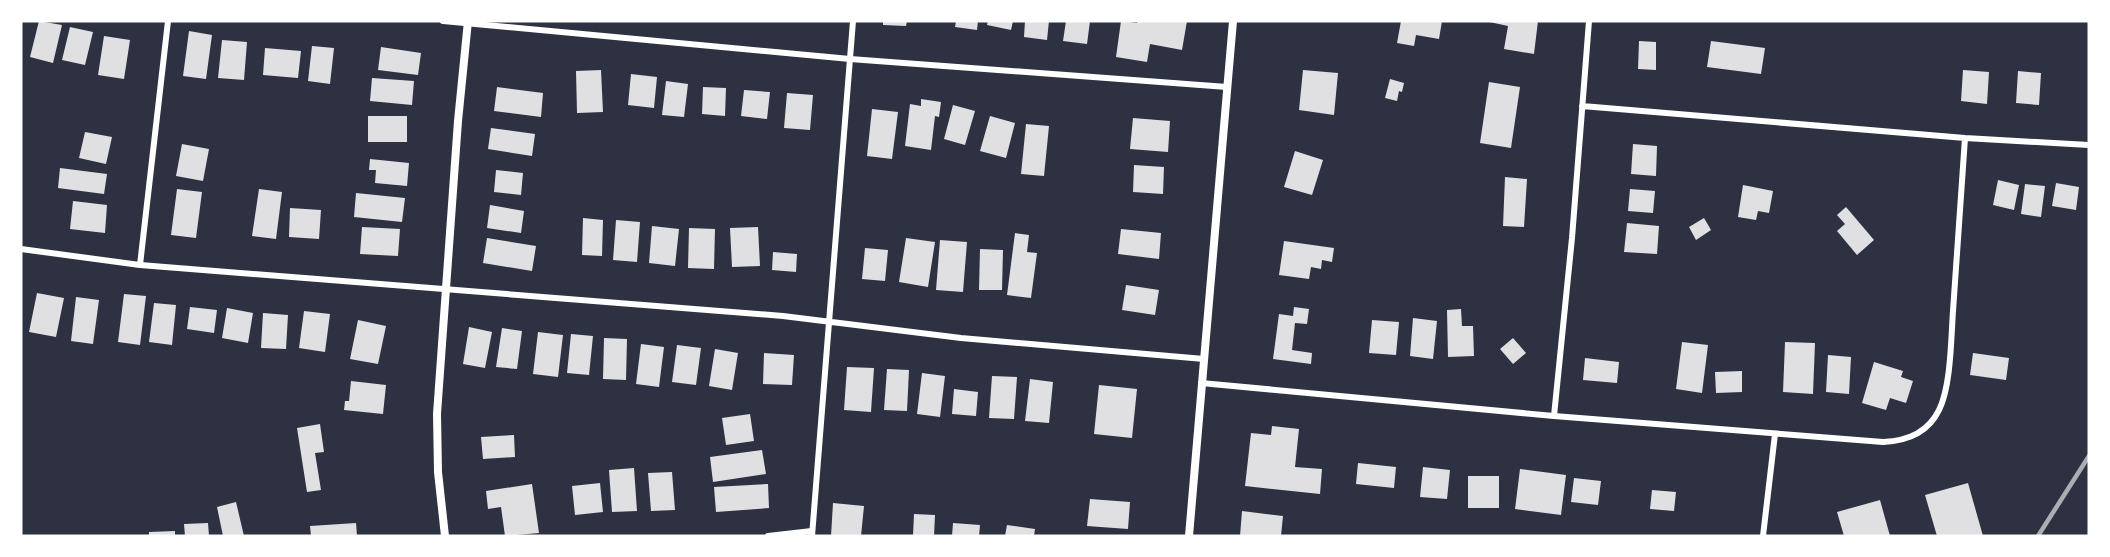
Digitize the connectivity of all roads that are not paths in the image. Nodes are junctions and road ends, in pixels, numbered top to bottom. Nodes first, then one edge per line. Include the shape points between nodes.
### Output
1 (168, 21) edge
2 (443, 21) edge
3 (853, 21) edge
4 (1233, 21) edge
5 (1589, 21) edge
6 (468, 22) edge
7 (850, 59) junction
8 (1227, 87) junction
9 (1582, 106) junction
10 (1965, 138) junction
11 (2089, 145) edge
12 (21, 249) edge
13 (140, 265) junction
14 (446, 289) junction
15 (828, 322) junction
16 (1204, 359) junction
17 (1201, 383) junction
18 (1554, 416) junction
19 (1775, 434) junction
20 (812, 533) edge
21 (445, 536) edge
22 (768, 536) edge
23 (1189, 536) edge
24 (1763, 536) edge

1 - 13 street
2 - 6 street
3 - 7 street
4 - 8 street
5 - 9 street
6 - 7 street
6 - 14 street
7 - 8 street
7 - 15 street
8 - 16 street
9 - 10 street
9 - 18 street
10 - 11 street
10 - 19 street via 1950,350 1939,411 1914,436 1897,441
12 - 13 street
13 - 14 street
14 - 15 street
14 - 21 street via 436,443
15 - 16 street
15 - 20 street
16 - 17 street
17 - 18 street
17 - 23 street
18 - 19 street
19 - 24 street
20 - 22 street

